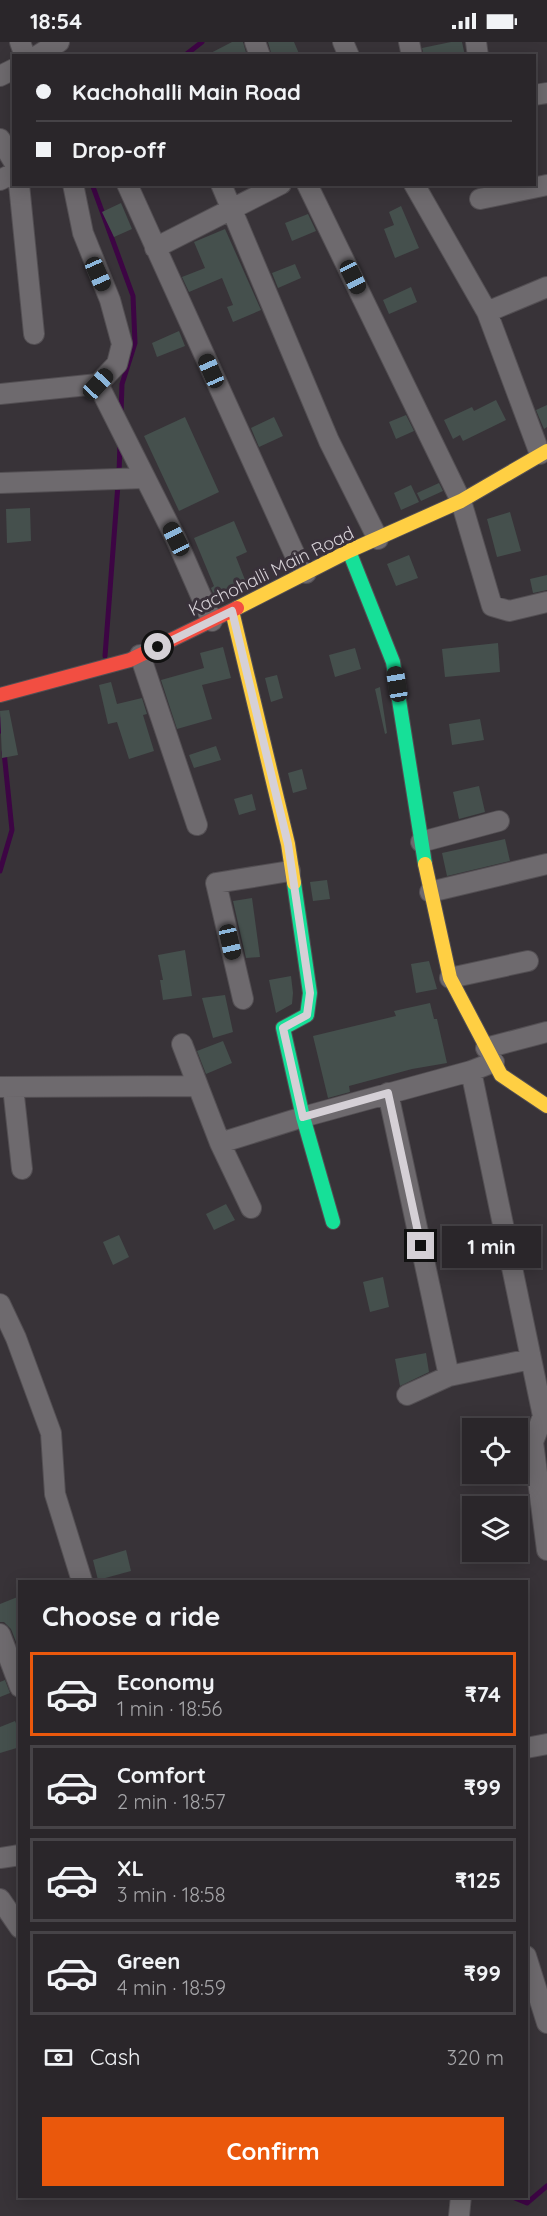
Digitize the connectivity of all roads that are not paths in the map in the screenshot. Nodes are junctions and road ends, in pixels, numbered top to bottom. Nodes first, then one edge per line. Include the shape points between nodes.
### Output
1 (59, 42) edge
2 (40, 54) edge
3 (0, 139) edge
4 (12, 159) edge
5 (547, 185) edge
6 (19, 186) edge
7 (73, 186) edge
8 (128, 186) edge
9 (222, 186) edge
10 (277, 186) edge
11 (308, 186) edge
12 (415, 186) edge
13 (480, 199) dead end
14 (232, 208) junction
15 (155, 248) junction
16 (547, 287) edge
17 (487, 312) junction
18 (34, 334) dead end
19 (98, 384) junction
20 (0, 394) edge
21 (543, 452) edge
22 (145, 478) junction
23 (0, 483) edge
24 (461, 501) junction
25 (378, 539) junction
26 (349, 551) junction
27 (306, 573) junction
28 (547, 602) edge
29 (232, 611) junction
30 (212, 621) junction
31 (140, 655) junction
32 (0, 696) edge
33 (499, 821) dead end
34 (197, 825) dead end
35 (420, 842) junction
36 (547, 864) edge
37 (290, 871) junction
38 (430, 892) junction
39 (528, 961) dead end
40 (450, 978) junction
41 (243, 999) dead end
42 (547, 1032) edge
43 (182, 1044) dead end
44 (490, 1055) junction
45 (471, 1071) junction
46 (198, 1086) junction
47 (7, 1087) edge
48 (388, 1093) junction
49 (547, 1106) edge
50 (303, 1117) junction
51 (220, 1143) junction
52 (22, 1168) dead end
53 (251, 1208) dead end
54 (333, 1222) dead end
55 (0, 1304) edge
56 (531, 1359) junction
57 (449, 1376) junction
58 (406, 1395) dead end
59 (540, 1441) edge
60 (547, 1550) edge
61 (82, 1580) edge
62 (0, 1634) edge
63 (18, 1682) edge
64 (547, 1744) edge
65 (528, 1748) edge
66 (18, 1855) edge
67 (0, 1858) edge
68 (0, 1899) edge
69 (18, 1925) edge
70 (528, 1962) edge
71 (537, 1990) edge
72 (547, 2023) edge
73 (461, 2198) edge
74 (459, 2216) edge

1 - 2 street
3 - 4 street
5 - 13 street
6 - 18 street
7 - 19 street via 83,233 110,300 122,344 117,364
8 - 15 street
9 - 14 street
10 - 14 street
11 - 24 street
12 - 17 street
14 - 15 street
14 - 25 street via 329,441
15 - 27 street
16 - 17 street
17 - 21 street
19 - 20 street
19 - 22 street
21 - 24 street, Kachohalli Main Road
22 - 23 street
22 - 30 street
24 - 25 street, Kachohalli Main Road
24 - 28 street via 492,606 509,611
25 - 26 street, Kachohalli Main Road
26 - 27 street, Kachohalli Main Road
26 - 35 street via 393,662
27 - 29 street, Kachohalli Main Road
29 - 30 street, Kachohalli Main Road
29 - 37 street via 288,844
30 - 31 street, Kachohalli Main Road
31 - 32 street, Kachohalli Main Road
31 - 34 street
33 - 35 street
35 - 38 street
36 - 38 street
37 - 41 street via 216,883
37 - 50 street via 310,993 307,1015 283,1028
38 - 40 street
39 - 40 street
40 - 44 street
42 - 44 street
43 - 46 street
44 - 45 street
44 - 49 street via 501,1075
45 - 48 street
45 - 56 street
46 - 47 street
46 - 51 street
47 - 52 street
48 - 50 street
48 - 57 street
50 - 51 street
50 - 54 street
51 - 53 street
55 - 61 street via 51,1433 55,1494
56 - 57 street
56 - 59 street via 543,1416
57 - 58 street
59 - 60 street
62 - 63 street
64 - 65 street
66 - 67 street
68 - 69 street
70 - 71 street
71 - 72 street
73 - 74 street

